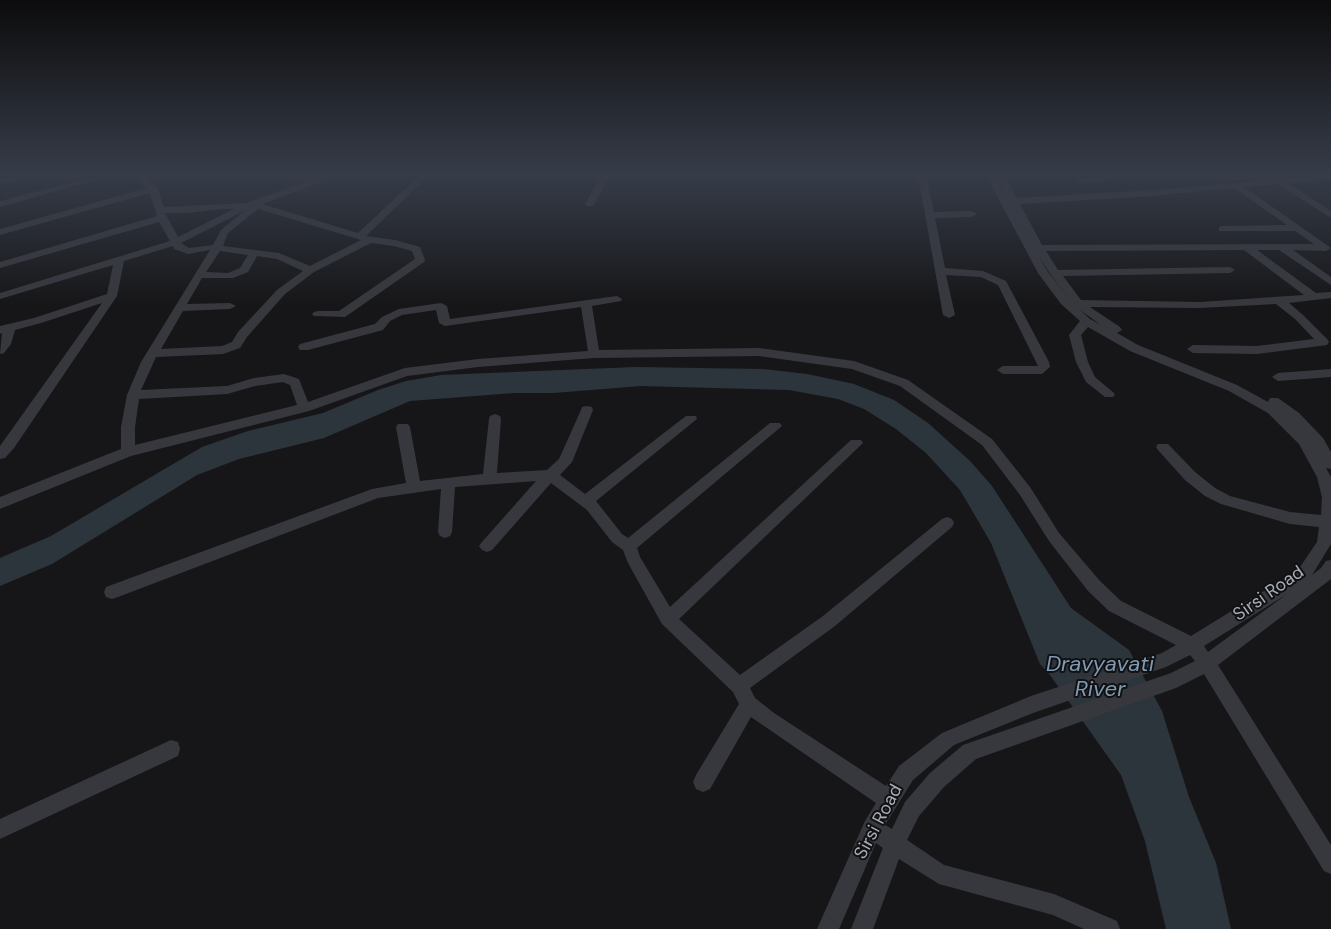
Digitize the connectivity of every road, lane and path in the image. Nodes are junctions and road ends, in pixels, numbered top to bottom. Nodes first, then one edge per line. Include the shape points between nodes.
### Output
1 (49, 218) edge
2 (148, 218) edge
3 (163, 218) edge
4 (226, 218) edge
5 (239, 218) edge
6 (295, 218) edge
7 (379, 218) edge
8 (931, 218) edge
9 (1017, 218) edge
10 (1020, 218) edge
11 (1284, 218) edge
12 (1298, 228) junction
13 (1222, 229) dead end
14 (0, 232) edge
15 (359, 237) junction
16 (370, 240) junction
17 (176, 242) junction
18 (1245, 246) junction
19 (1280, 246) junction
20 (217, 248) junction
21 (1039, 248) junction
22 (1328, 249) edge
23 (254, 253) junction
24 (118, 260) junction
25 (0, 266) edge
26 (310, 270) junction
27 (1230, 270) dead end
28 (940, 272) junction
29 (1055, 273) junction
30 (199, 275) junction
31 (1331, 282) edge
32 (1331, 295) edge
33 (0, 296) edge
34 (112, 296) junction
35 (1314, 297) junction
36 (617, 299) dead end
37 (1279, 301) junction
38 (1071, 302) junction
39 (586, 303) junction
40 (230, 306) dead end
41 (179, 308) junction
42 (318, 314) dead end
43 (949, 315) dead end
44 (1086, 321) junction
45 (5, 328) edge
46 (1327, 345) edge
47 (304, 347) dead end
48 (1193, 348) dead end
49 (0, 350) edge
50 (153, 353) junction
51 (594, 354) junction
52 (1003, 370) dead end
53 (1331, 373) edge
54 (1278, 377) dead end
55 (1109, 394) dead end
56 (133, 395) junction
57 (304, 408) junction
58 (587, 410) dead end
59 (496, 419) dead end
60 (691, 419) dead end
61 (775, 426) dead end
62 (403, 427) dead end
63 (856, 443) dead end
64 (1163, 447) dead end
65 (128, 452) junction
66 (0, 454) edge
67 (1331, 464) edge
68 (550, 475) junction
69 (1328, 477) edge
70 (490, 479) junction
71 (448, 482) junction
72 (414, 486) junction
73 (586, 501) junction
74 (0, 503) edge
75 (1327, 522) junction
76 (947, 523) dead end
77 (445, 532) dead end
78 (487, 546) dead end
79 (629, 546) junction
80 (1331, 566) edge
81 (112, 592) dead end
82 (668, 619) junction
83 (1192, 645) junction
84 (1207, 663) junction
85 (739, 686) junction
86 (749, 704) junction
87 (171, 749) dead end
88 (703, 782) dead end
89 (888, 800) junction
90 (872, 828) junction
91 (0, 829) edge
92 (895, 844) junction
93 (1331, 864) edge
94 (828, 929) edge
95 (862, 929) edge
96 (1109, 929) edge

1 - 14 street
2 - 25 street
3 - 17 street
4 - 17 street
5 - 20 street via 224,232
6 - 15 street
7 - 15 street
8 - 28 street
9 - 38 street, Sirsi Road via 1043,273
10 - 21 street, Sirsi Road
11 - 12 street
12 - 13 street
12 - 22 street
15 - 16 street
16 - 26 street
16 - 42 street via 416,249 420,260 341,315
17 - 20 street via 178,247 188,251
17 - 24 street
18 - 19 street
18 - 21 street
18 - 35 street
19 - 22 street
19 - 31 street
20 - 23 street
20 - 30 street
21 - 29 street, Sirsi Road
23 - 26 street via 279,256
23 - 30 street via 244,270 228,276
24 - 33 street
24 - 34 street
26 - 50 street via 281,292 236,345 223,350
27 - 29 street
28 - 43 street
28 - 52 street via 983,274 1002,284 1044,367 1038,371
29 - 38 street, Sirsi Road
30 - 41 street
32 - 35 street
34 - 45 street
34 - 66 street
35 - 37 street
36 - 39 street
37 - 38 street via 1200,305
37 - 46 street
38 - 44 street, Sirsi Road
38 - 67 street, Sirsi Road via 1114,330 1269,398 1294,416 1318,441
39 - 47 street via 445,323 441,306 399,312 379,327
39 - 51 street
40 - 41 street
41 - 50 street
44 - 55 street via 1075,335 1082,362 1090,379
44 - 69 street, Sirsi Road via 1134,348 1233,388 1273,410 1304,441
45 - 49 street via 5,344
46 - 48 street via 1257,350
50 - 56 street
51 - 57 street via 406,372
51 - 83 street via 759,352 854,365 904,384 988,442 1054,537 1115,606
53 - 54 street
56 - 57 street via 227,390 284,378 295,382
56 - 65 street
57 - 65 street
58 - 68 street via 565,462
59 - 70 street
60 - 73 street
61 - 79 street
62 - 72 street
63 - 82 street
64 - 75 street via 1190,476 1226,500 1290,518
65 - 74 street
68 - 70 street
68 - 73 street
68 - 78 street
69 - 75 street, Sirsi Road
70 - 71 street
71 - 72 street
71 - 77 street
72 - 81 street via 377,493
73 - 79 street via 617,538
75 - 83 street, Sirsi Road via 1324,544 1304,574
76 - 85 street via 828,621
79 - 82 street via 633,559
80 - 84 street, Sirsi Road via 1327,573
82 - 85 street
83 - 84 street
83 - 89 street, Sirsi Road via 1166,659 1031,705 948,739 906,773
84 - 92 street, Sirsi Road via 1176,680 970,752 937,780 912,809
84 - 93 street
85 - 86 street
86 - 88 street
86 - 89 street
87 - 91 street
89 - 90 street, Sirsi Road
90 - 92 street
90 - 94 street, Sirsi Road
92 - 95 street, Sirsi Road
92 - 96 street via 939,874 1054,905

